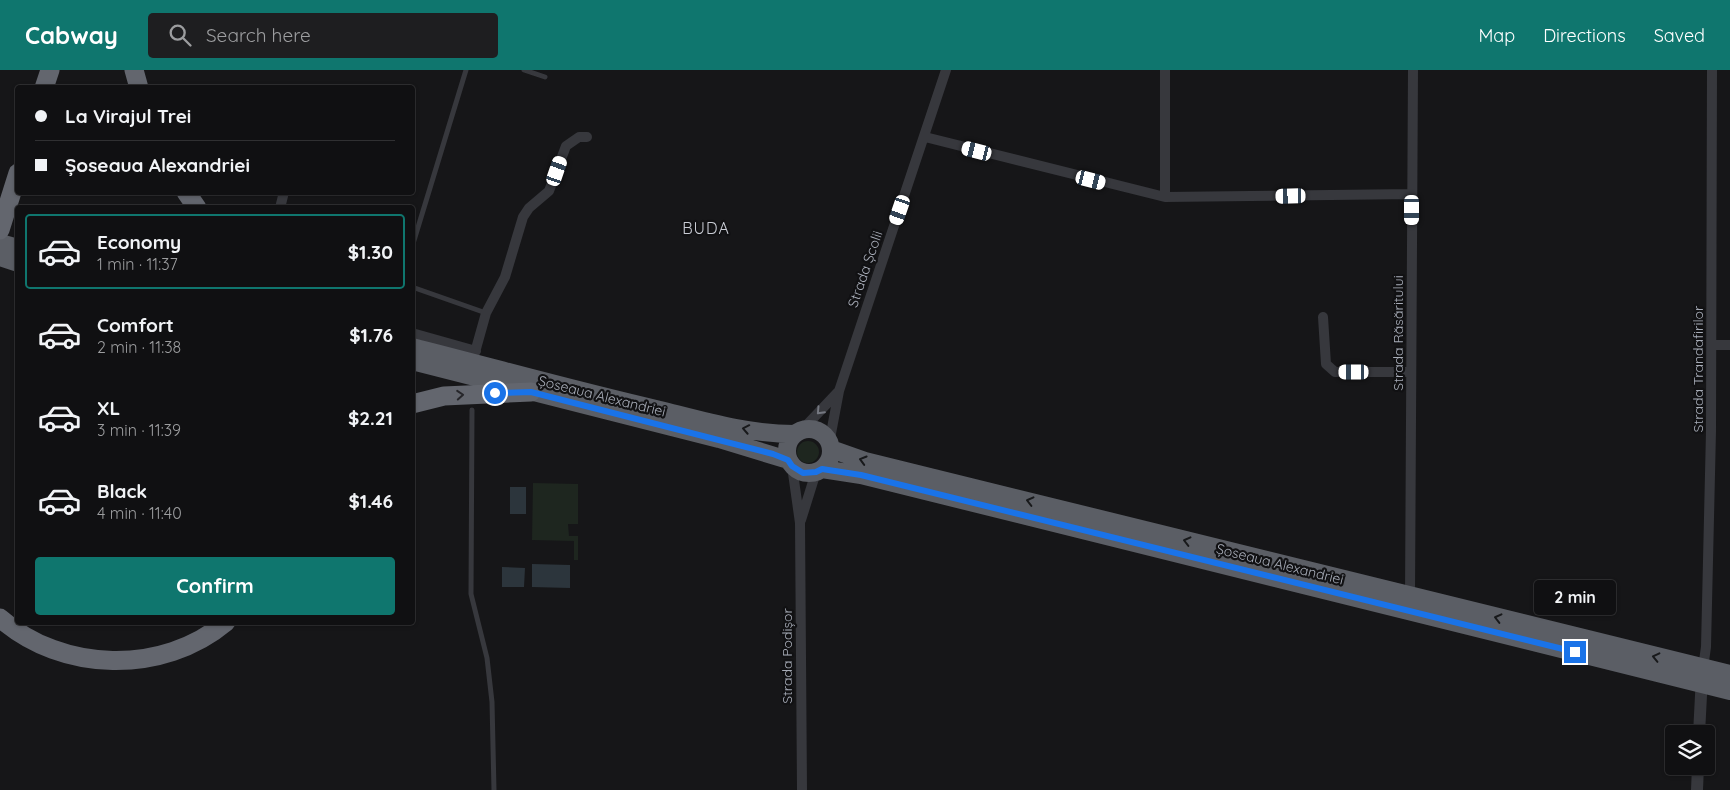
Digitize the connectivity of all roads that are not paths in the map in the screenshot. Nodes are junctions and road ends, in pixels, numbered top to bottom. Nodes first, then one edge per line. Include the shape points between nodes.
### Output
1 (50, 70) edge
2 (134, 70) edge
3 (466, 70) edge
4 (524, 70) edge
5 (946, 70) edge
6 (1166, 70) edge
7 (1413, 70) edge
8 (1712, 70) edge
9 (545, 77) dead end
10 (45, 85) edge
11 (138, 85) edge
12 (588, 137) dead end
13 (924, 137) junction
14 (15, 182) edge
15 (1412, 194) junction
16 (1165, 197) junction
17 (0, 230) edge
18 (415, 237) edge
19 (0, 243) edge
20 (15, 247) edge
21 (0, 257) edge
22 (15, 262) edge
23 (415, 288) edge
24 (486, 313) junction
25 (1323, 317) dead end
26 (415, 333) edge
27 (1712, 345) junction
28 (1730, 345) edge
29 (415, 347) edge
30 (474, 357) junction
31 (415, 361) edge
32 (1411, 372) junction
33 (839, 391) junction
34 (531, 392) junction
35 (415, 403) edge
36 (472, 410) dead end
37 (798, 432) junction
38 (830, 446) junction
39 (790, 463) junction
40 (819, 471) junction
41 (800, 523) junction
42 (1410, 596) junction
43 (0, 618) edge
44 (222, 625) edge
45 (1730, 674) edge
46 (1702, 675) junction
47 (1730, 691) edge
48 (1699, 725) edge
49 (1697, 775) edge
50 (494, 790) edge
51 (802, 790) edge
52 (1696, 790) edge

1 - 10 highway
2 - 11 highway
3 - 18 lane
4 - 9 lane
5 - 13 street, Strada Școlii
6 - 16 street
7 - 15 street, Strada Răsăritului
8 - 27 street, Strada Trandafirilor
12 - 24 street via 566,146 549,191 523,217 505,277
13 - 16 street
13 - 33 street, Strada Școlii
14 - 17 highway
15 - 16 street
15 - 32 street, Strada Răsăritului
19 - 20 highway
21 - 22 highway
23 - 24 lane
24 - 30 street
25 - 32 street via 1326,364 1330,371
26 - 30 street
27 - 28 street
27 - 46 street, Strada Trandafirilor via 1710,519 1706,647
29 - 30 highway, Șoseaua Alexandriei
37 -> 30 highway, Șoseaua Alexandriei via 767,433 722,425
31 - 34 highway, Șoseaua Alexandriei
32 - 42 street, Strada Răsăritului
33 -> 37 street, Strada Școlii
33 - 38 street, Strada Școlii
35 -> 34 highway via 444,396
34 - 39 highway, Șoseaua Alexandriei via 719,439
36 - 50 lane via 471,594 488,667
37 - 38 highway, Șoseaua Alexandriei via 818,431
37 - 39 highway via 787,447
38 - 40 highway via 829,460
42 -> 38 highway, Șoseaua Alexandriei via 865,461
39 - 40 highway, Șoseaua Alexandriei via 803,473
39 - 41 street, Strada Podișor
40 - 41 street, Strada Podișor
40 - 46 highway, Șoseaua Alexandriei via 861,475
41 - 51 street, Strada Podișor
46 -> 42 highway, Șoseaua Alexandriei
43 - 44 highway via 24,636 63,653 119,661 153,657 182,648
45 - 46 highway, Șoseaua Alexandriei
46 - 47 highway, Șoseaua Alexandriei
46 - 48 street
49 - 52 street

